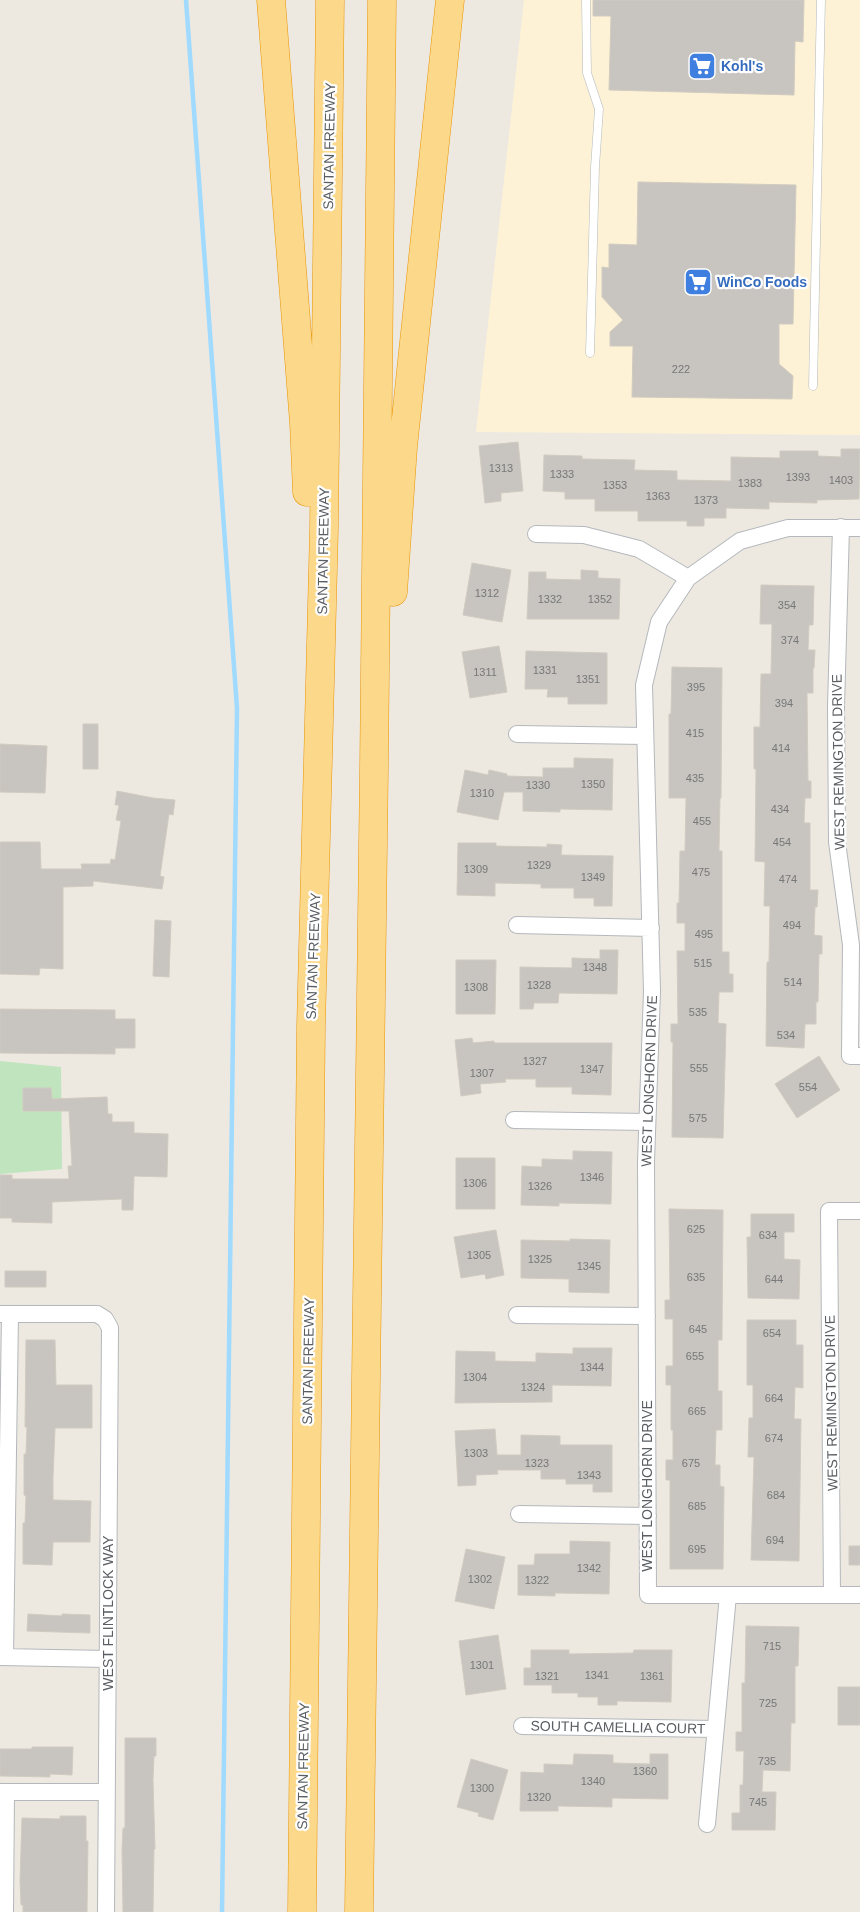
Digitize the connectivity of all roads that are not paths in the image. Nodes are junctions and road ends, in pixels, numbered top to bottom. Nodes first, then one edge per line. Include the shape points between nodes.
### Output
1 (271, 0) edge
2 (330, 0) edge
3 (382, 0) edge
4 (450, 0) edge
5 (586, 0) edge
6 (821, 0) edge
7 (590, 353) dead end
8 (813, 386) dead end
9 (841, 527) junction
10 (860, 528) edge
11 (536, 534) dead end
12 (688, 578) junction
13 (319, 708) junction
14 (517, 734) dead end
15 (645, 736) junction
16 (374, 768) junction
17 (517, 925) dead end
18 (651, 928) junction
19 (855, 1056) edge
20 (514, 1120) dead end
21 (647, 1122) junction
22 (860, 1212) edge
23 (5, 1314) edge
24 (517, 1315) dead end
25 (647, 1316) junction
26 (519, 1514) dead end
27 (648, 1516) junction
28 (728, 1595) junction
29 (832, 1595) junction
30 (860, 1595) edge
31 (3, 1657) edge
32 (108, 1659) junction
33 (305, 1676) junction
34 (522, 1726) dead end
35 (715, 1729) junction
36 (361, 1783) junction
37 (3, 1792) edge
38 (107, 1792) junction
39 (707, 1824) dead end
40 (5, 1912) edge
41 (106, 1912) edge
42 (290, 1912) edge
43 (302, 1912) edge
44 (359, 1912) edge
45 (369, 1912) edge

1 - 13 highway via 304,423
2 - 13 highway, SANTAN FREEWAY
3 - 16 highway
4 - 16 highway via 403,447 388,678
5 - 7 lane via 588,73 599,109
6 - 8 lane
9 - 10 street
9 - 12 street via 788,528 740,541
9 - 19 street, WEST REMINGTON DRIVE via 836,707 837,842 851,945
11 - 12 street via 584,535 639,549
12 - 15 street, WEST LONGHORN DRIVE via 659,622 644,685
13 - 33 highway, SANTAN FREEWAY via 311,1026
14 - 15 street
15 - 18 street, WEST LONGHORN DRIVE
16 - 36 highway
17 - 18 street
18 - 21 street, WEST LONGHORN DRIVE
20 - 21 street
21 - 25 street, WEST LONGHORN DRIVE
22 - 29 street, WEST REMINGTON DRIVE via 829,1211
23 - 31 street
23 - 32 street, WEST FLINTLOCK WAY via 97,1314 107,1321 110,1328
24 - 25 street
25 - 27 street, WEST LONGHORN DRIVE
26 - 27 street
27 - 28 street, WEST LONGHORN DRIVE via 648,1595
28 - 29 street
28 - 35 street
29 - 30 street
31 - 32 street
32 - 38 street, WEST FLINTLOCK WAY
33 - 42 highway
33 - 43 highway, SANTAN FREEWAY
34 - 35 street, SOUTH CAMELLIA COURT
35 - 39 street
36 - 44 highway
36 - 45 highway
37 - 38 street
37 - 40 street
38 - 41 street, WEST FLINTLOCK WAY

